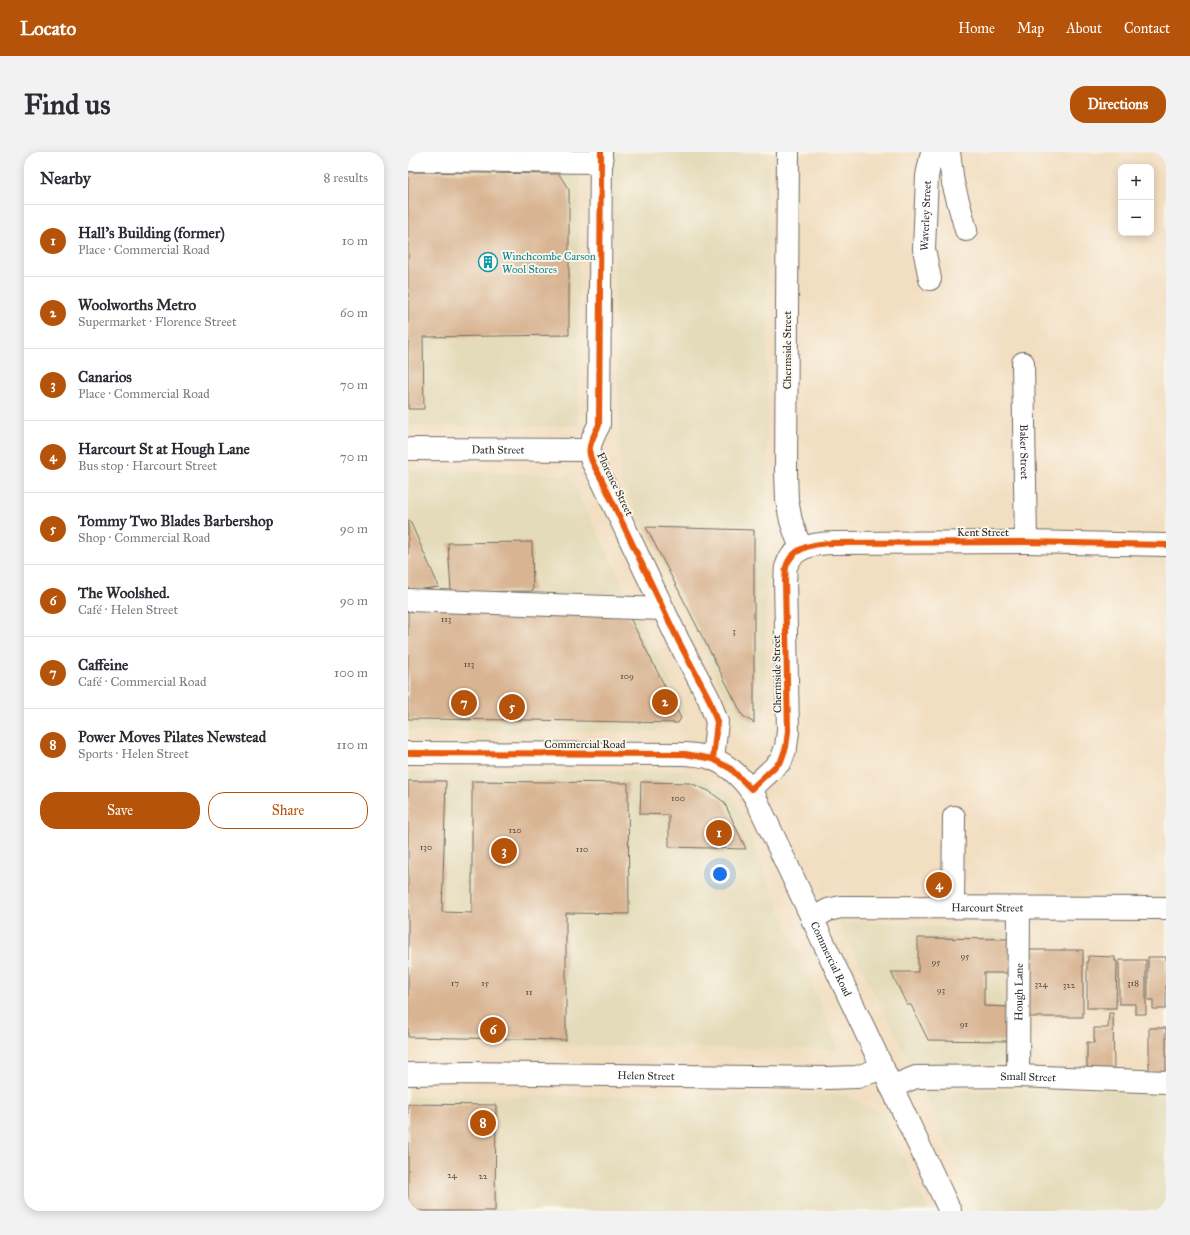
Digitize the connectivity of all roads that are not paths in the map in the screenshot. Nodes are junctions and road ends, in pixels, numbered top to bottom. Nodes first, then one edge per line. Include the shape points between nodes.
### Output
1 (788, 152) edge
2 (932, 152) edge
3 (949, 152) edge
4 (602, 157) edge
5 (408, 160) edge
6 (966, 230) dead end
7 (930, 279) dead end
8 (1024, 363) dead end
9 (408, 449) edge
10 (588, 450) junction
11 (1026, 542) junction
12 (1166, 545) edge
13 (801, 549) junction
14 (408, 600) edge
15 (663, 609) junction
16 (408, 753) edge
17 (713, 759) junction
18 (751, 789) junction
19 (954, 817) dead end
20 (953, 906) junction
21 (1019, 908) junction
22 (1166, 908) edge
23 (812, 919) junction
24 (408, 1074) edge
25 (1018, 1076) junction
26 (887, 1078) junction
27 (1166, 1082) edge
28 (950, 1211) edge

1 - 13 street, Chermside Street via 786,472 791,521
2 - 7 street, Waverley Street via 927,176 924,248
3 - 6 street via 953,183
4 - 5 street
4 - 10 street, Florence Street via 599,425
8 - 11 street, Baker Street
9 - 10 street, Dath Street
10 - 15 street, Florence Street
11 - 12 street, Kent Street
11 - 13 street, Kent Street via 818,543
13 - 18 street, Chermside Street via 786,566 786,747 781,761
14 - 15 street
15 - 17 street, Florence Street via 709,699 717,722
16 - 17 street, Commercial Road via 685,754
17 - 18 street, Commercial Road via 731,769
18 - 23 street, Commercial Road
19 - 20 street
20 - 21 street, Harcourt Street
20 - 23 street, Harcourt Street via 841,907 828,910
21 - 22 street, Harcourt Street
21 - 25 street, Hough Lane
23 - 26 street, Commercial Road
24 - 26 street, Helen Street
25 - 26 street, Small Street
25 - 27 street, Small Street
26 - 28 street, Commercial Road

